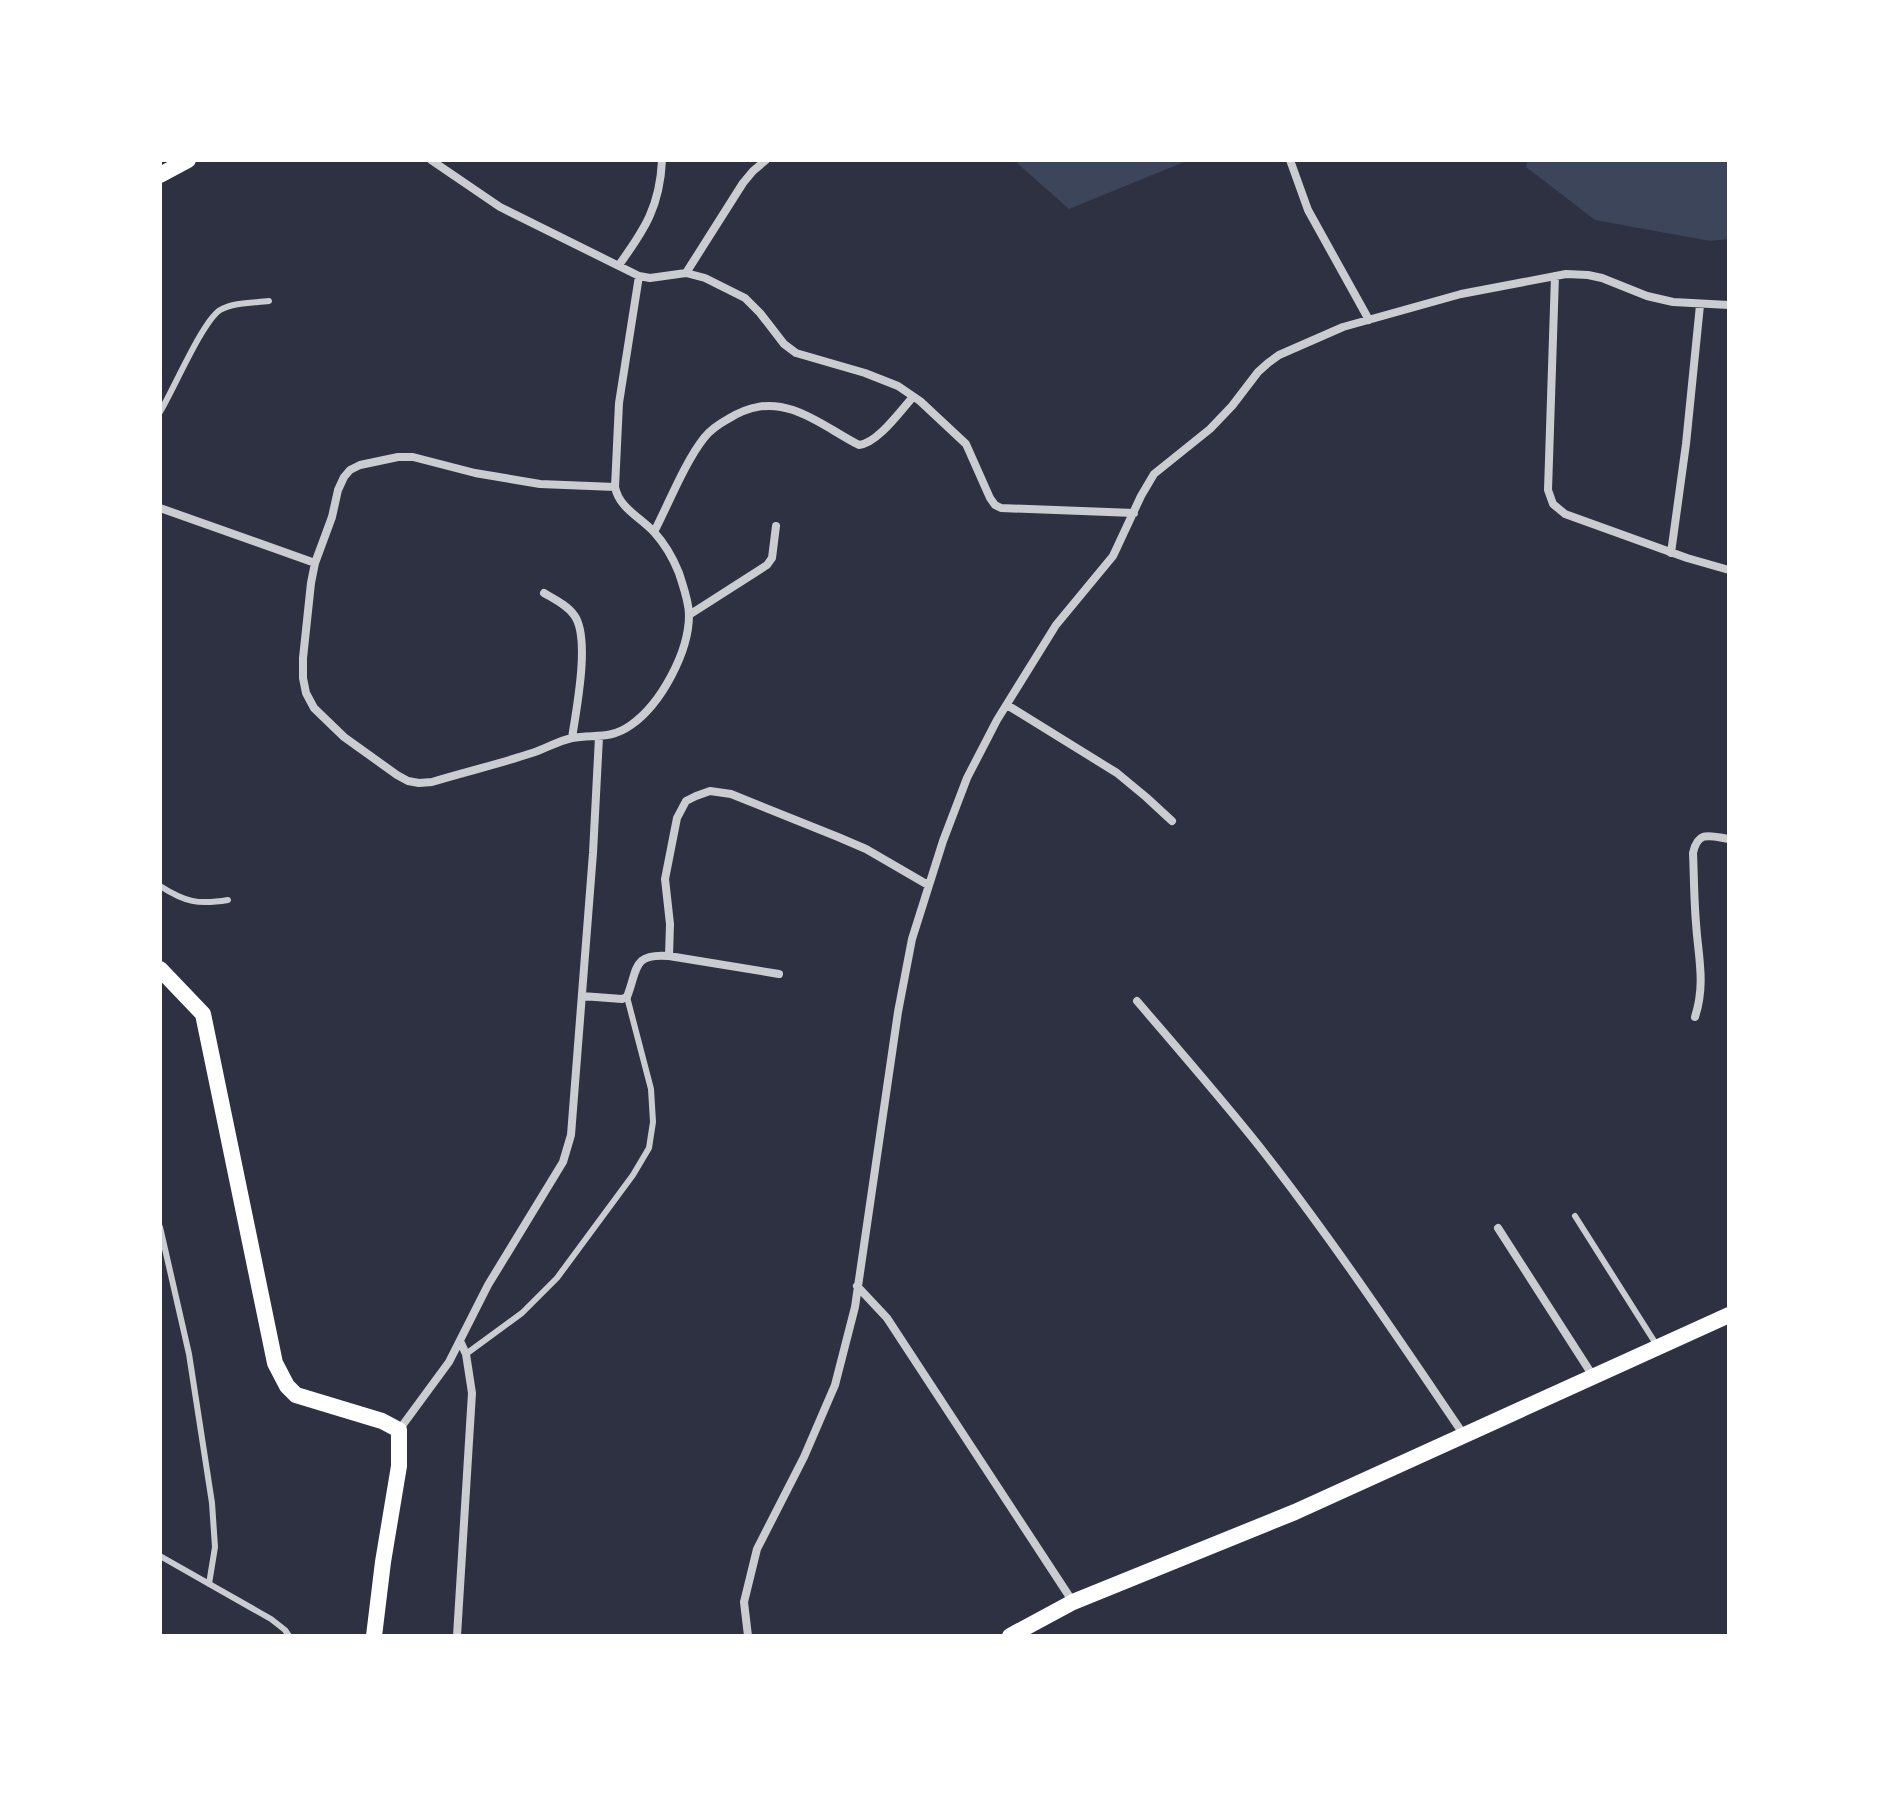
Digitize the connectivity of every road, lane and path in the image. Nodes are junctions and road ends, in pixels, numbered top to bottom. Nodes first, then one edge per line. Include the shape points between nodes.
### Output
1 (188, 160) edge
2 (431, 160) edge
3 (662, 160) edge
4 (766, 160) edge
5 (1290, 160) edge
6 (160, 175) edge
7 (619, 265) junction
8 (686, 273) junction
9 (639, 276) junction
10 (1555, 276) junction
11 (269, 301) dead end
12 (1700, 305) junction
13 (1729, 305) edge
14 (1369, 320) junction
15 (913, 397) junction
16 (160, 412) edge
17 (615, 487) junction
18 (160, 508) edge
19 (1134, 513) junction
20 (776, 526) dead end
21 (654, 532) junction
22 (1671, 553) junction
23 (315, 563) junction
24 (1729, 570) edge
25 (544, 593) dead end
26 (689, 615) junction
27 (1007, 705) junction
28 (599, 737) junction
29 (572, 738) junction
30 (1172, 821) dead end
31 (1729, 839) edge
32 (928, 885) junction
33 (160, 886) edge
34 (228, 900) dead end
35 (669, 956) junction
36 (160, 969) edge
37 (779, 974) dead end
38 (582, 996) junction
39 (627, 997) junction
40 (1137, 1001) dead end
41 (1695, 1017) dead end
42 (1575, 1216) dead end
43 (160, 1227) edge
44 (1498, 1228) dead end
45 (857, 1286) junction
46 (1729, 1315) edge
47 (460, 1341) junction
48 (1658, 1347) junction
49 (466, 1354) junction
50 (1593, 1377) junction
51 (399, 1430) junction
52 (1464, 1435) junction
53 (160, 1556) edge
54 (209, 1584) junction
55 (1073, 1602) junction
56 (289, 1636) edge
57 (374, 1636) edge
58 (457, 1636) edge
59 (748, 1636) edge
60 (1010, 1636) edge

1 - 6 main road
2 - 7 street via 500,207
3 - 7 street via 652,214
4 - 8 street via 743,183
5 - 14 street via 1308,210
7 - 9 street
8 - 9 street
8 - 15 street via 745,298 796,353 865,373
9 - 17 street via 619,403
10 - 12 street via 1588,275 1647,296
10 - 14 street via 1461,294
10 - 22 street via 1548,490 1553,504 1565,514
11 - 16 lane via 219,311
12 - 13 street
12 - 22 street
14 - 19 street via 1268,363 1210,429 1154,474
15 - 19 street via 966,444 995,505
15 - 21 street via 875,438 859,445 793,410 773,405 743,410 705,436
17 - 21 street via 621,503
17 - 23 street via 540,484 413,457 360,465 350,470 338,490
18 - 23 street
19 - 27 street via 1113,556 1056,625
20 - 26 street via 767,565
21 - 26 street via 678,571
22 - 24 street
23 - 29 street via 303,658 306,693 344,737 397,775 432,782
25 - 29 street via 577,620 581,675
26 - 28 street via 685,641 662,693 630,726
27 - 30 street via 1117,773
27 - 32 street via 967,778
28 - 29 street
28 - 38 street
31 - 41 street via 1703,836 1693,853 1702,979
32 - 35 street via 866,849 731,794 710,791 686,801 677,818 665,879
32 - 45 street via 898,1012
33 - 34 lane via 194,902
35 - 37 street
35 - 39 street via 643,959
36 - 51 main road via 203,1014 275,1363 296,1395
38 - 39 street
38 - 47 street via 571,1135 563,1162
39 - 49 lane via 651,1089 649,1148 557,1278 522,1313
40 - 52 street via 1260,1147
42 - 48 lane
43 - 54 lane via 189,1354 212,1503 215,1547
44 - 50 street
45 - 55 street via 887,1318
45 - 59 street via 835,1385 757,1549 744,1602
46 - 48 main road
47 - 49 street
47 - 51 street
48 - 50 main road
49 - 58 street via 472,1393
50 - 52 main road
51 - 57 main road via 399,1466
52 - 55 main road via 1295,1512
53 - 54 lane
54 - 56 lane via 271,1619
55 - 60 main road

